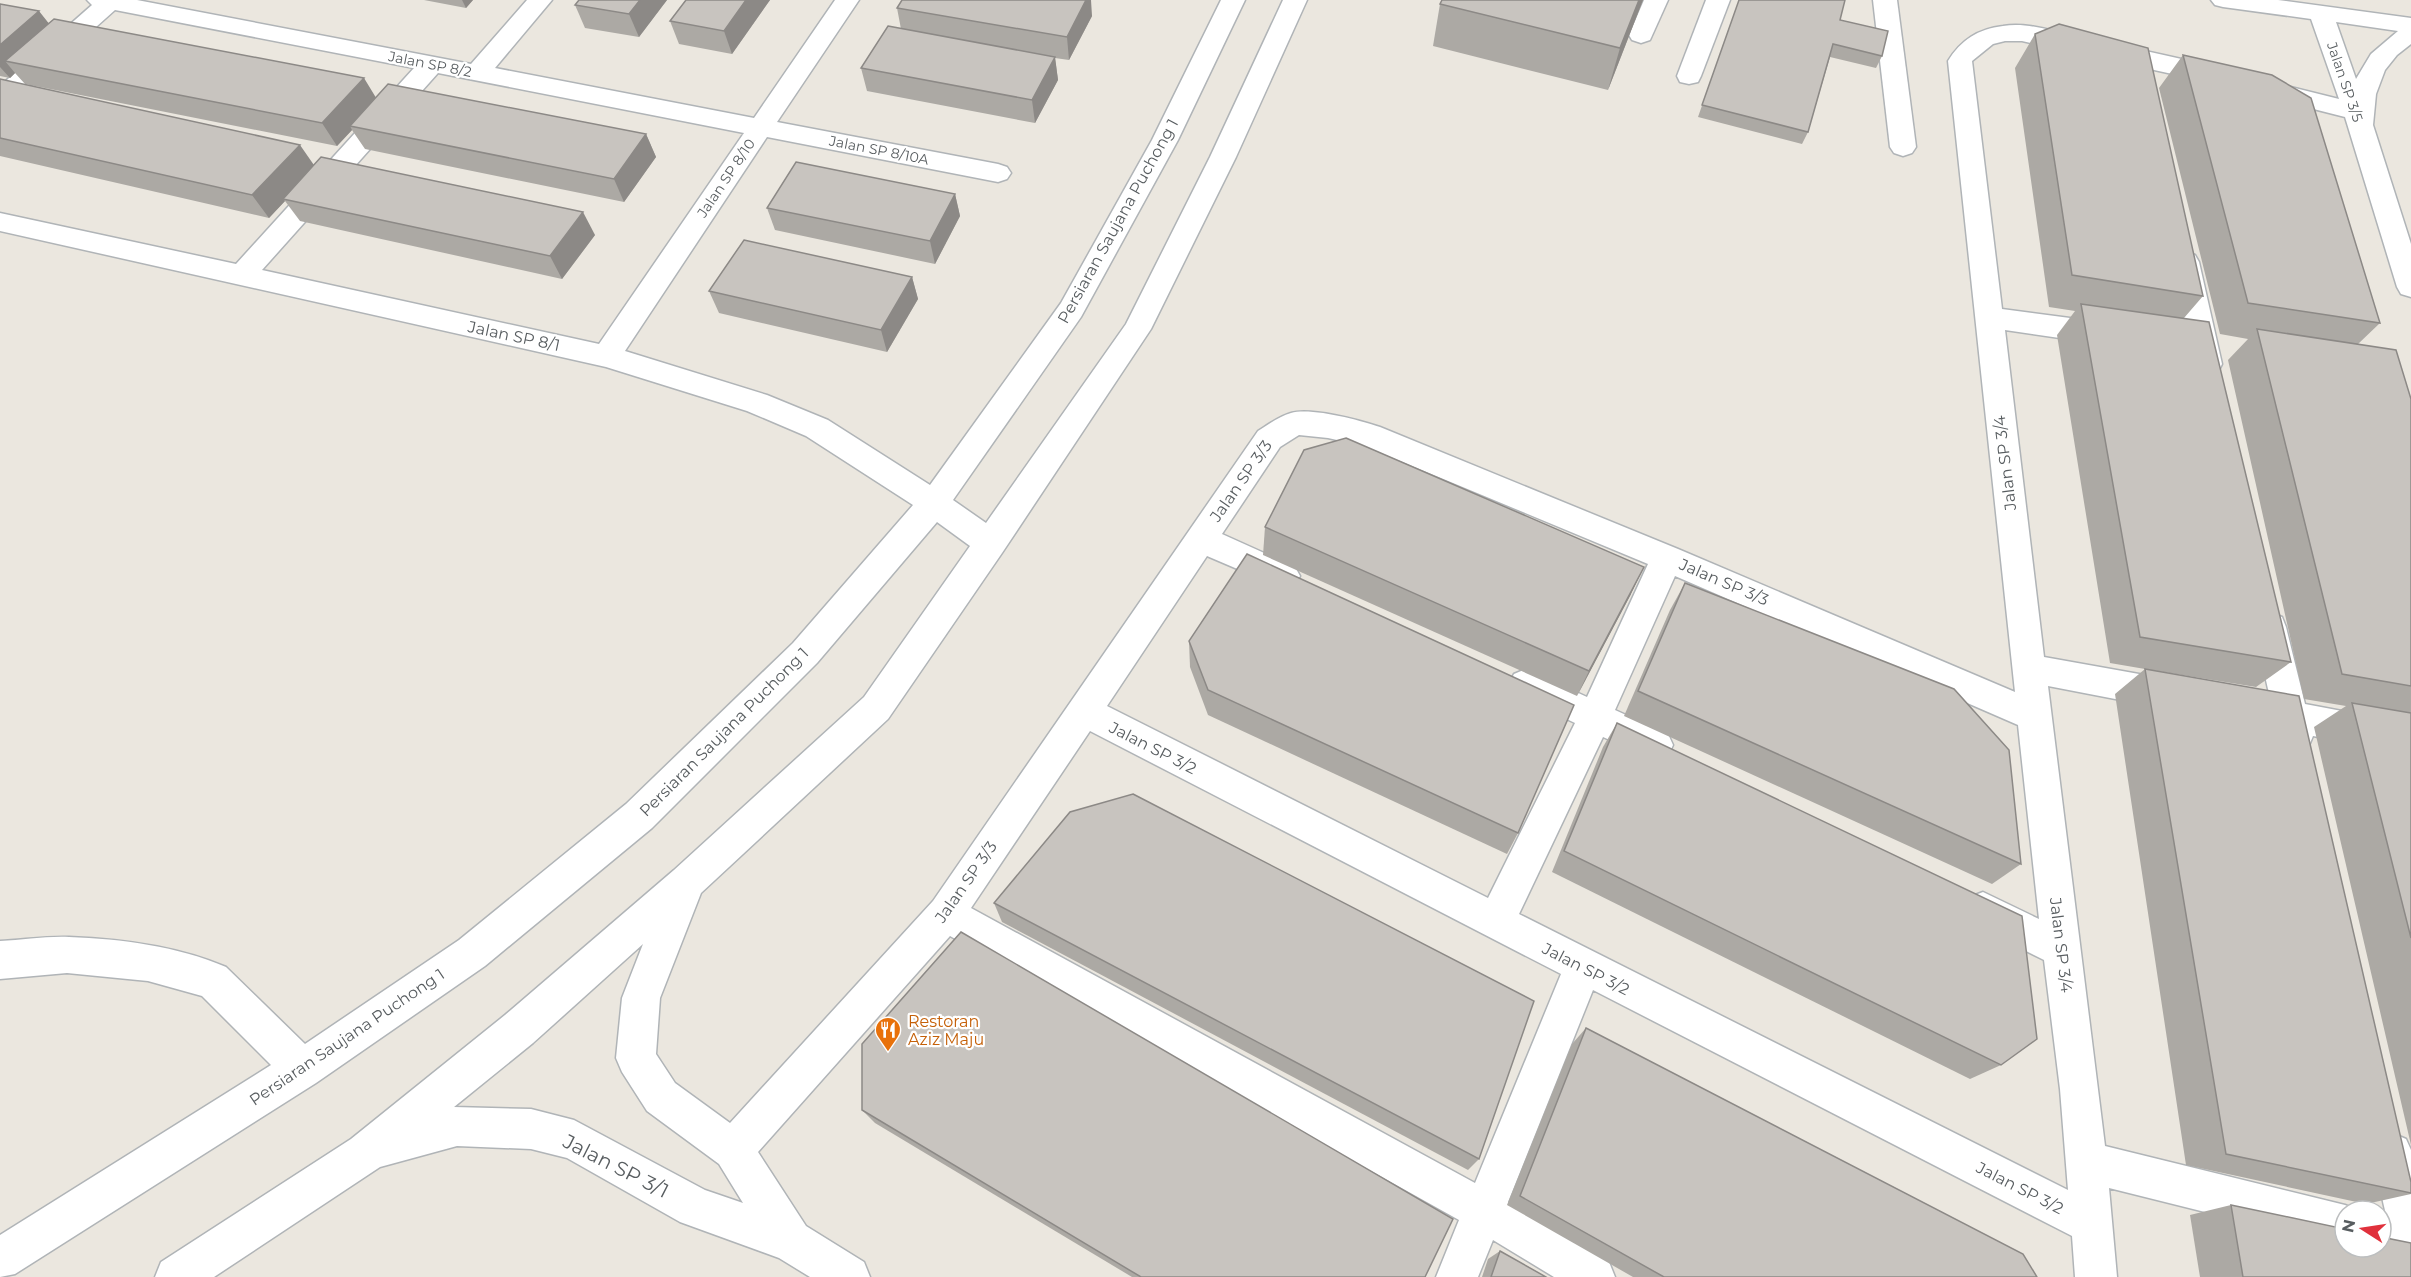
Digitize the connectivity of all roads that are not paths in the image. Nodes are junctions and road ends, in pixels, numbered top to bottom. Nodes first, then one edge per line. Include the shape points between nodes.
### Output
1 (237, 0) edge
2 (540, 0) edge
3 (846, 0) edge
4 (1233, 0) edge
5 (1295, 0) edge
6 (1656, 0) edge
7 (1718, 0) edge
8 (1885, 0) edge
9 (2223, 0) edge
10 (2295, 0) edge
11 (104, 1) edge
12 (2325, 7) edge
13 (214, 22) junction
14 (2411, 25) edge
15 (2411, 33) edge
16 (1641, 35) dead end
17 (2139, 56) junction
18 (432, 64) junction
19 (477, 73) junction
20 (1689, 76) dead end
21 (2147, 91) edge
22 (0, 99) edge
23 (2356, 112) junction
24 (761, 127) junction
25 (1903, 147) dead end
26 (2368, 149) junction
27 (998, 172) dead end
28 (0, 222) edge
29 (2178, 231) edge
30 (241, 276) junction
31 (2411, 287) edge
32 (1988, 317) junction
33 (2136, 339) edge
34 (606, 356) junction
35 (2215, 394) edge
36 (934, 503) junction
37 (1201, 539) junction
38 (991, 544) junction
39 (1667, 558) junction
40 (1308, 586) edge
41 (2264, 602) edge
42 (2028, 668) junction
43 (1500, 672) edge
44 (2200, 700) edge
45 (2246, 708) edge
46 (1083, 711) junction
47 (1596, 715) junction
48 (2034, 716) junction
49 (2291, 717) junction
50 (2411, 739) edge
51 (1681, 757) edge
52 (2302, 763) edge
53 (687, 882) junction
54 (1955, 896) edge
55 (946, 914) junction
56 (1496, 922) junction
57 (2061, 949) junction
58 (0, 960) edge
59 (1583, 967) junction
60 (302, 1069) junction
61 (2384, 1118) edge
62 (733, 1150) junction
63 (365, 1153) junction
64 (2086, 1162) junction
65 (1484, 1211) junction
66 (2333, 1223) edge
67 (2091, 1224) junction
68 (2411, 1233) edge
69 (2393, 1238) edge
70 (791, 1241) junction
71 (2411, 1243) edge
72 (0, 1259) edge
73 (176, 1277) edge
74 (849, 1277) edge
75 (1457, 1277) edge
76 (1594, 1277) edge
77 (2096, 1277) edge

1 - 13 street
2 - 19 street
3 - 24 street, Jalan SP 8/10
4 - 36 street, Persiaran Saujana Puchong 1 via 1165,140 1071,310
5 - 38 street via 1223,157 1137,329
6 - 16 street
7 - 20 street
8 - 25 street
9 - 12 street
10 - 12 street
11 - 13 street, Jalan SP 8/2
11 - 22 street
12 - 14 street
12 - 23 street, Jalan SP 3/5
13 - 18 street, Jalan SP 8/2
15 - 26 street, Jalan SP 3/5 via 2386,50 2365,84 2362,126
17 - 21 street
17 - 23 street, Jalan SP 3/4
17 - 32 street, Jalan SP 3/4 via 2005,33 1968,48 1960,61
18 - 19 street, Jalan SP 8/2
18 - 30 street
19 - 24 street, Jalan SP 8/2
23 - 26 street, Jalan SP 3/5
24 - 27 street, Jalan SP 8/10A
24 - 34 street, Jalan SP 8/10
26 - 31 street, Jalan SP 3/5
28 - 30 street, Jalan SP 8/1
29 - 35 street
30 - 34 street, Jalan SP 8/1
32 - 33 street
32 - 42 street, Jalan SP 3/4
34 - 36 street, Jalan SP 8/1 via 757,403 817,428
36 - 38 street, Jalan SP 8/1
36 - 60 street, Persiaran Saujana Puchong 1 via 805,653 639,816 472,953
37 - 39 street, Jalan SP 3/3 via 1269,439 1295,423 1369,435
37 - 40 street
37 - 46 street, Jalan SP 3/3
38 - 53 street via 876,708
39 - 47 street
39 - 48 street, Jalan SP 3/3
41 - 49 street
42 - 44 street
42 - 48 street, Jalan SP 3/4
43 - 47 street
45 - 49 street
46 - 55 street, Jalan SP 3/3
46 - 56 street, Jalan SP 3/2
47 - 51 street
47 - 56 street
48 - 57 street, Jalan SP 3/4
49 - 50 street
49 - 52 street
53 - 62 street, Jalan SP 3/1 via 641,998 636,1058 661,1097
53 - 63 street via 519,1029
54 - 57 street
55 - 62 street, Jalan SP 3/3
55 - 65 street
56 - 59 street, Jalan SP 3/2
57 - 64 street, Jalan SP 3/4
58 - 60 street via 67,955 148,962 213,980
59 - 65 street
59 - 67 street, Jalan SP 3/2
60 - 72 street, Persiaran Saujana Puchong 1
61 - 68 street
62 - 70 street, Jalan SP 3/1
63 - 70 street, Jalan SP 3/1 via 457,1126 531,1129 574,1140 695,1207
63 - 73 street
64 - 66 street
64 - 67 street, Jalan SP 3/4
65 - 75 street
65 - 76 street
67 - 77 street, Jalan SP 3/4
69 - 71 street
70 - 74 street, Jalan SP 3/1

